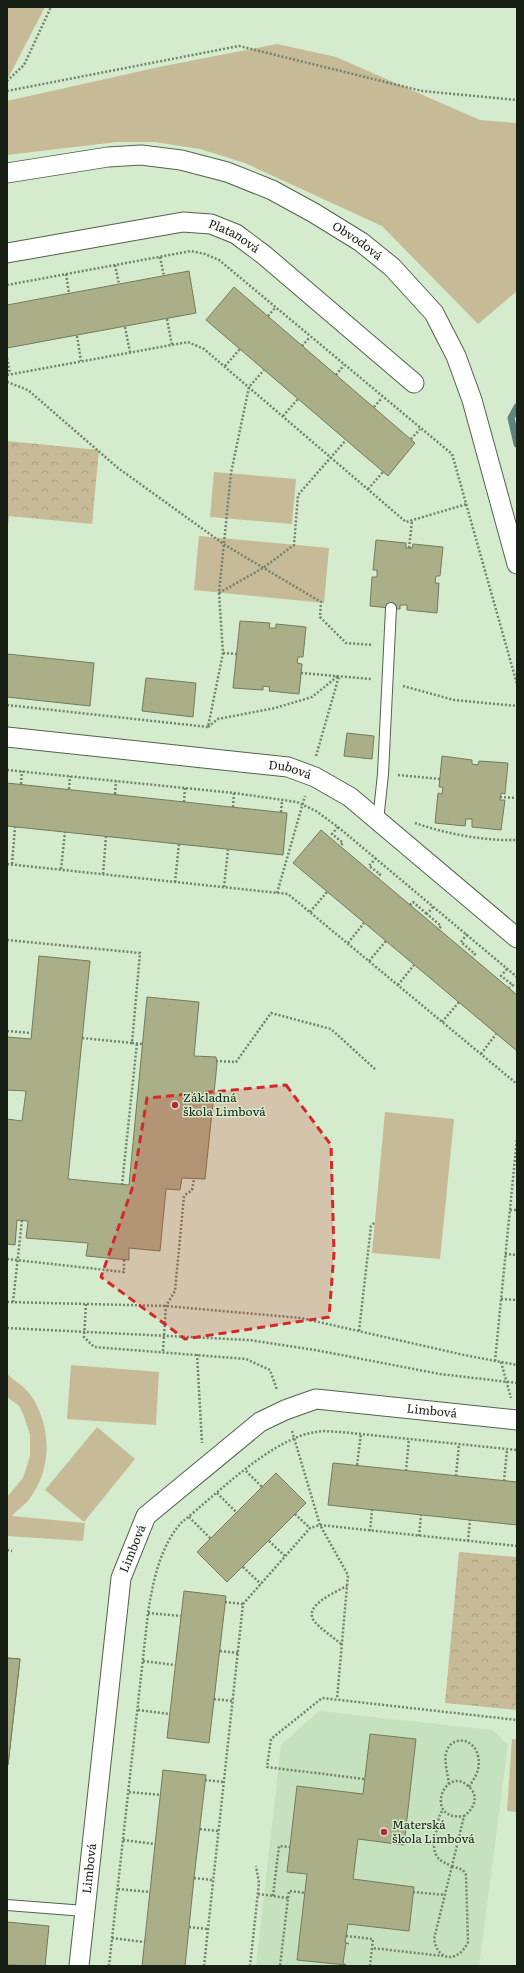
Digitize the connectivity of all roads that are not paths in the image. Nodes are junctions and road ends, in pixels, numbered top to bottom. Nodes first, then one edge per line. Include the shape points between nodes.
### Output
1 (7, 173) edge
2 (7, 253) edge
3 (414, 384) dead end
4 (517, 564) edge
5 (391, 608) dead end
6 (7, 737) edge
7 (378, 816) junction
8 (517, 938) edge
9 (517, 1420) edge
10 (7, 1905) edge
11 (85, 1911) junction
12 (79, 1966) edge

1 - 4 street, Obvodová via 114,157 141,155 181,160 227,172 272,190 361,242 392,267 434,313 456,356 472,400
2 - 3 street, Platanová via 176,223 211,224 236,234 264,255
5 - 7 lane via 383,774
6 - 7 street, Dubová via 288,767 315,776
7 - 8 street, Dubová
9 - 11 street, Limbová via 316,1399 260,1422 146,1516 121,1578
10 - 11 lane
11 - 12 street, Limbová

